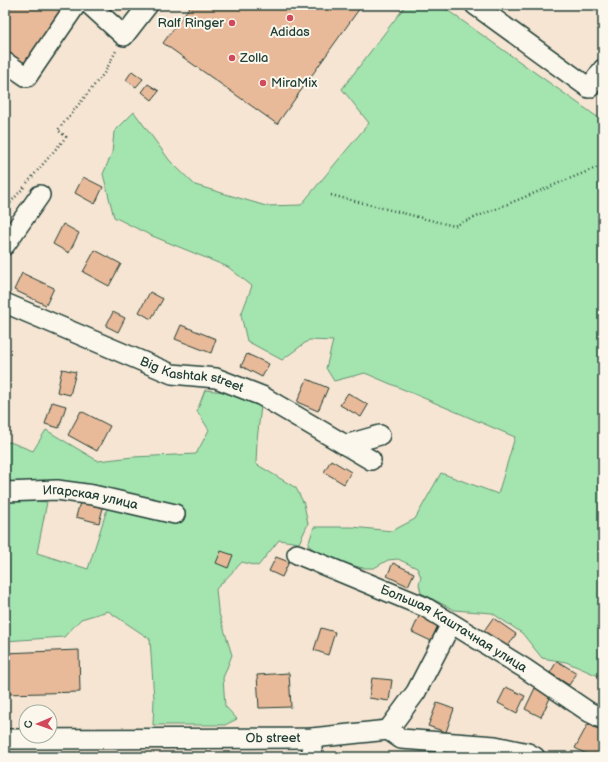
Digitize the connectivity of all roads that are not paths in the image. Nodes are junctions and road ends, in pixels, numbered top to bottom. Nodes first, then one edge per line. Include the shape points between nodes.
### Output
1 (76, 5) edge
2 (90, 5) edge
3 (148, 5) edge
4 (475, 5) edge
5 (5, 62) edge
6 (603, 69) edge
7 (40, 195) dead end
8 (5, 244) edge
9 (5, 303) edge
10 (380, 435) dead end
11 (345, 445) junction
12 (371, 460) dead end
13 (5, 492) edge
14 (175, 514) dead end
15 (297, 554) dead end
16 (452, 624) junction
17 (603, 719) edge
18 (388, 730) junction
19 (5, 739) edge
20 (312, 748) edge
21 (535, 757) edge

1 - 5 street via 27,77
2 - 3 street via 124,36
4 - 6 street via 589,88
7 - 8 street
9 - 11 street, Big Kashtak street via 172,374 216,378 262,396
10 - 11 street
11 - 12 street, Big Kashtak street
13 - 14 street, Игарская улица via 57,490 93,495
15 - 16 street, Большая Каштачная улица via 425,607
16 - 17 street, Большая Каштачная улица
16 - 18 street via 416,692
18 - 20 street, Ob street
18 - 21 street via 401,739 495,746 528,753
19 - 20 street, Ob street

